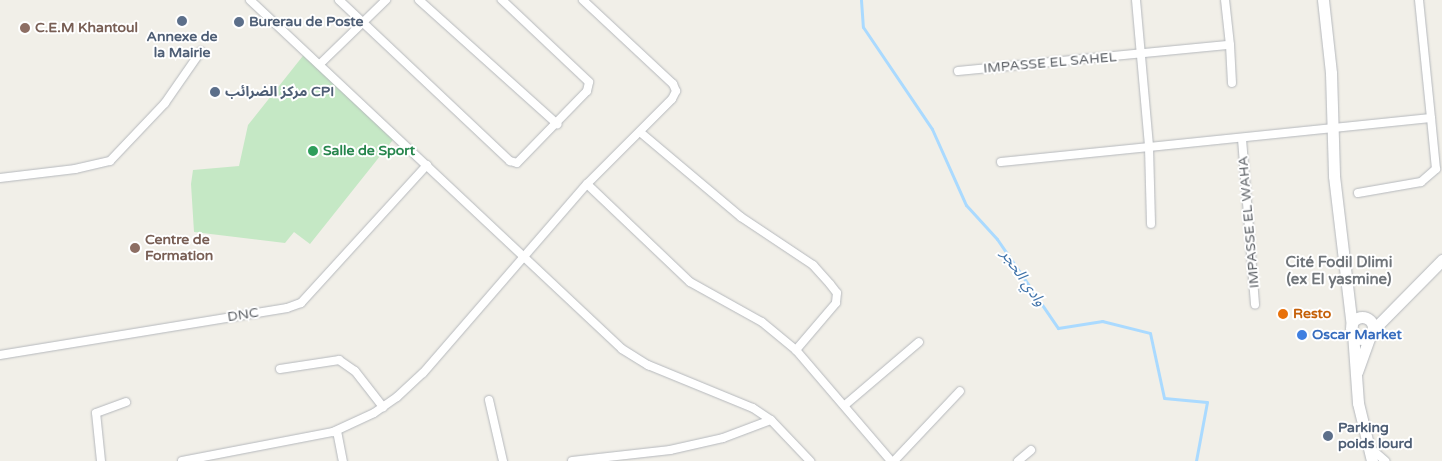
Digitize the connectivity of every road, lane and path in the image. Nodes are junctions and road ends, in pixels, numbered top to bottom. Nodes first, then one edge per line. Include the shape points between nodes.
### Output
1 (250, 0) edge
2 (339, 0) edge
3 (386, 0) edge
4 (419, 0) edge
5 (502, 0) edge
6 (583, 0) edge
7 (1136, 0) edge
8 (1225, 0) edge
9 (1323, 0) edge
10 (1419, 0) edge
11 (363, 24) junction
12 (1230, 45) junction
13 (201, 51) dead end
14 (1142, 54) junction
15 (320, 64) junction
16 (958, 71) dead end
17 (1232, 83) dead end
18 (1430, 118) junction
19 (557, 124) junction
20 (1331, 128) junction
21 (640, 132) junction
22 (1242, 139) junction
23 (1149, 147) junction
24 (1001, 162) dead end
25 (427, 165) junction
26 (0, 178) edge
27 (587, 184) junction
28 (1358, 193) dead end
29 (1151, 224) dead end
30 (524, 256) junction
31 (1442, 260) edge
32 (1347, 284) junction
33 (1406, 294) junction
34 (1255, 304) dead end
35 (1366, 318) junction
36 (1352, 329) junction
37 (1372, 332) junction
38 (919, 342) dead end
39 (796, 350) junction
40 (0, 355) edge
41 (280, 369) dead end
42 (1356, 386) junction
43 (960, 391) dead end
44 (488, 400) dead end
45 (126, 402) dead end
46 (845, 405) junction
47 (383, 407) junction
48 (771, 420) junction
49 (336, 431) junction
50 (1368, 446) junction
51 (1031, 450) dead end
52 (101, 461) edge
53 (182, 461) edge
54 (343, 461) edge
55 (503, 461) edge
56 (572, 461) edge
57 (810, 461) edge
58 (892, 461) edge
59 (1018, 461) edge
60 (1372, 461) edge
61 (1385, 461) edge

1 - 15 street
2 - 11 street
3 - 11 street
4 - 19 street
5 - 19 street via 587,78 587,91
6 - 21 street via 674,86 672,99
7 - 14 street
8 - 12 street
9 - 20 main road via 1331,73
10 - 18 street
11 - 15 street
11 - 19 street via 513,162 523,160
12 - 14 street, IMPASSE EL SAHEL
12 - 17 street
13 - 26 street via 165,103 110,161 75,169
14 - 16 street, IMPASSE EL SAHEL
14 - 23 street
15 - 25 street
18 - 20 street
18 - 28 street via 1436,169 1421,182
20 - 22 street
20 - 32 main road
21 - 27 street
21 - 39 street via 741,218 807,260 830,284 837,294 836,303
22 - 23 street
22 - 34 street, IMPASSE EL WAHA
23 - 24 street
23 - 29 street
25 - 30 street
25 - 40 street, DNC via 301,303 287,308
27 - 30 street
27 - 39 street via 690,282 762,322
30 - 47 street via 423,373
30 - 48 street via 635,358 744,402
31 - 33 main road
32 - 35 main road
32 - 36 main road
33 - 35 main road
33 - 37 main road
35 - 36 main road via 1358,318
35 - 37 main road via 1373,325
36 - 37 main road via 1364,338
36 - 42 main road
37 - 42 main road via 1360,359
38 - 46 street
39 - 46 street
41 - 47 street via 339,360 355,371
42 - 50 main road
43 - 58 street
44 - 55 street
45 - 52 street via 96,413
46 - 58 street
47 - 49 street
48 - 56 street via 723,438 670,450
48 - 57 street
49 - 53 street via 310,439
49 - 54 street
50 - 60 main road
50 - 61 street
51 - 59 street

